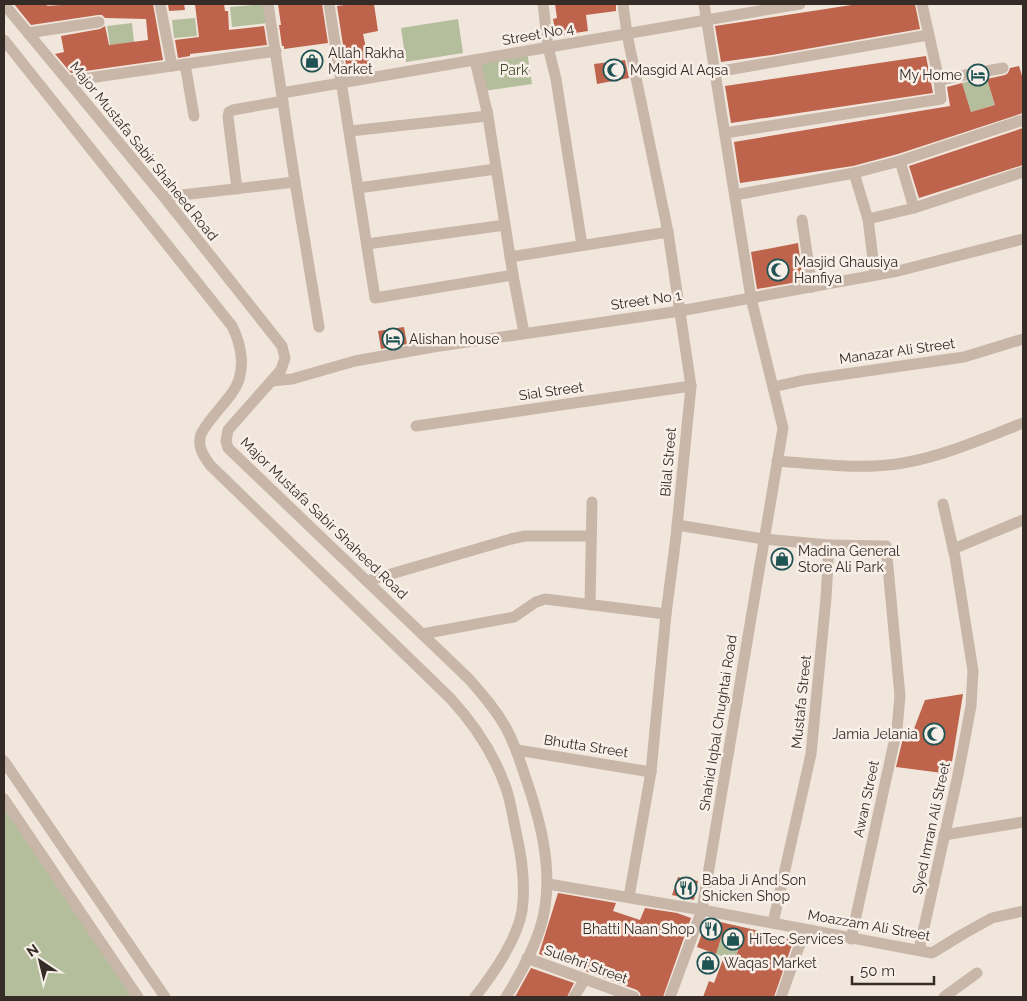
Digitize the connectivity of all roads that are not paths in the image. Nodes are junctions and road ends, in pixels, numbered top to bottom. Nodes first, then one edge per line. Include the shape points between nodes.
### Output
1 (4, 4) edge
2 (160, 4) edge
3 (268, 4) edge
4 (329, 4) edge
5 (543, 4) edge
6 (623, 4) edge
7 (704, 4) edge
8 (800, 4) edge
9 (922, 4) edge
10 (777, 6) edge
11 (706, 20) junction
12 (99, 22) dead end
13 (28, 34) junction
14 (627, 34) junction
15 (928, 35) junction
16 (4, 40) edge
17 (548, 47) junction
18 (276, 51) junction
19 (475, 60) junction
20 (185, 64) junction
21 (172, 66) junction
22 (1003, 68) dead end
23 (716, 72) junction
24 (939, 80) junction
25 (68, 81) junction
26 (340, 83) junction
27 (484, 91) dead end
28 (283, 97) junction
29 (194, 116) dead end
30 (488, 116) junction
31 (1023, 120) edge
32 (350, 131) junction
33 (725, 133) junction
34 (900, 161) junction
35 (496, 170) junction
36 (1023, 172) edge
37 (854, 173) junction
38 (295, 182) junction
39 (358, 188) junction
40 (237, 189) junction
41 (735, 195) junction
42 (164, 197) junction
43 (914, 208) junction
44 (868, 219) junction
45 (802, 220) dead end
46 (505, 225) junction
47 (668, 232) junction
48 (1023, 239) edge
49 (367, 244) junction
50 (582, 245) junction
51 (510, 257) junction
52 (513, 275) junction
53 (875, 275) junction
54 (812, 287) junction
55 (751, 298) junction
56 (680, 311) junction
57 (319, 327) dead end
58 (524, 333) junction
59 (1023, 340) edge
60 (272, 381) junction
61 (691, 386) junction
62 (773, 387) junction
63 (1023, 423) edge
64 (416, 426) dead end
65 (777, 462) junction
66 (592, 502) dead end
67 (943, 504) dead end
68 (1023, 520) edge
69 (677, 525) junction
70 (591, 536) junction
71 (764, 538) junction
72 (829, 545) junction
73 (953, 549) junction
74 (367, 581) junction
75 (590, 605) junction
76 (666, 614) junction
77 (422, 634) junction
78 (517, 750) junction
79 (4, 761) edge
80 (651, 772) junction
81 (4, 798) edge
82 (1023, 822) edge
83 (944, 835) junction
84 (548, 884) junction
85 (629, 897) junction
86 (702, 910) junction
87 (1023, 911) edge
88 (773, 923) junction
89 (805, 930) junction
90 (851, 939) junction
91 (919, 950) junction
92 (527, 958) junction
93 (977, 973) dead end
94 (585, 979) junction
95 (785, 996) edge
96 (138, 997) edge
97 (165, 997) edge
98 (475, 997) edge
99 (506, 997) edge
100 (574, 997) edge
101 (634, 997) edge
102 (670, 997) edge
103 (944, 997) edge

1 - 13 street, Major Mustafa Sabir Shaheed Road
2 - 21 street
3 - 18 street
4 - 26 street
5 - 17 street
6 - 14 street, Bilal Street
7 - 11 street, Shahid Iqbal Chughtai Road
8 - 10 street, Street No 4
9 - 15 street
10 - 11 street, Street No 4
11 - 14 street, Street No 4
11 - 23 street, Shahid Iqbal Chughtai Road
12 - 13 street
13 - 25 street, Major Mustafa Sabir Shaheed Road
14 - 17 street, Street No 4
14 - 47 street, Bilal Street
15 - 23 street
15 - 24 street
16 - 98 street via 232,326 240,346 240,373 234,392 201,434 201,450 210,465 450,698 490,752 507,792 524,864 522,911 501,959
17 - 19 street, Street No 4
17 - 50 street
18 - 20 street
18 - 28 street
19 - 26 street, Street No 4
19 - 30 street
20 - 21 street
20 - 29 street
21 - 25 street
22 - 24 street
23 - 33 street, Shahid Iqbal Chughtai Road
24 - 33 street via 941,99
25 - 42 street, Major Mustafa Sabir Shaheed Road
26 - 28 street, Street No 4
26 - 32 street
27 - 30 street
28 - 38 street
28 - 40 street, Street No 4 via 229,112
30 - 32 street
30 - 35 street
31 - 34 street
32 - 39 street
33 - 41 street, Shahid Iqbal Chughtai Road
34 - 37 street
34 - 43 street
35 - 39 street
35 - 46 street
36 - 43 street
37 - 41 street
37 - 44 street
38 - 40 street
38 - 57 street
39 - 49 street
40 - 42 street
41 - 55 street, Shahid Iqbal Chughtai Road
42 - 60 street, Major Mustafa Sabir Shaheed Road via 282,346 284,364
43 - 44 street
44 - 53 street
45 - 54 street
46 - 49 street
46 - 51 street
47 - 50 street
47 - 56 street, Bilal Street
48 - 53 street, Street No 1
49 - 52 street via 375,298
50 - 51 street
51 - 52 street
52 - 58 street
53 - 54 street, Street No 1
54 - 55 street, Street No 1
55 - 56 street, Street No 1
55 - 62 street, Shahid Iqbal Chughtai Road
56 - 58 street, Street No 1
56 - 61 street, Bilal Street
58 - 60 street, Street No 1 via 355,361 292,379
59 - 62 street, Manazar Ali Street via 964,357
60 - 74 street, Major Mustafa Sabir Shaheed Road via 228,430 228,448
61 - 64 street, Sial Street
61 - 69 street, Bilal Street
62 - 65 street, Shahid Iqbal Chughtai Road via 783,428
63 - 65 street via 964,446 903,463 858,466
65 - 71 street, Shahid Iqbal Chughtai Road
66 - 70 street
67 - 73 street, Syed Imran Ali Street
68 - 73 street
69 - 71 street
69 - 76 street, Bilal Street
70 - 74 street via 525,536
70 - 75 street
71 - 72 street
71 - 86 street, Shahid Iqbal Chughtai Road
72 - 88 street, Mustafa Street via 810,754
72 - 90 street, Awan Street via 886,546 888,550 900,696 897,729
73 - 83 street, Syed Imran Ali Street via 973,671 968,724
74 - 77 street, Major Mustafa Sabir Shaheed Road
75 - 76 street
75 - 77 street via 544,599 514,617
76 - 80 street, Bilal Street
77 - 78 street, Major Mustafa Sabir Shaheed Road via 488,700
78 - 80 street, Bhutta Street
78 - 84 street, Major Mustafa Sabir Shaheed Road via 539,824
79 - 97 street
80 - 85 street, Bilal Street
81 - 96 street
82 - 83 street
83 - 91 street, Syed Imran Ali Street
84 - 85 street
84 - 92 street, Major Mustafa Sabir Shaheed Road via 545,909
85 - 86 street
86 - 88 street, Moazzam Ali Street
86 - 102 street, Shahid Iqbal Chughtai Road
87 - 91 street, Moazzam Ali Street via 992,918 932,953
88 - 89 street, Moazzam Ali Street
89 - 90 street, Moazzam Ali Street
89 - 95 street
90 - 91 street, Moazzam Ali Street
92 - 94 street, Sulehri Street
92 - 99 street, Major Mustafa Sabir Shaheed Road
93 - 103 street
94 - 100 street
94 - 101 street, Sulehri Street

